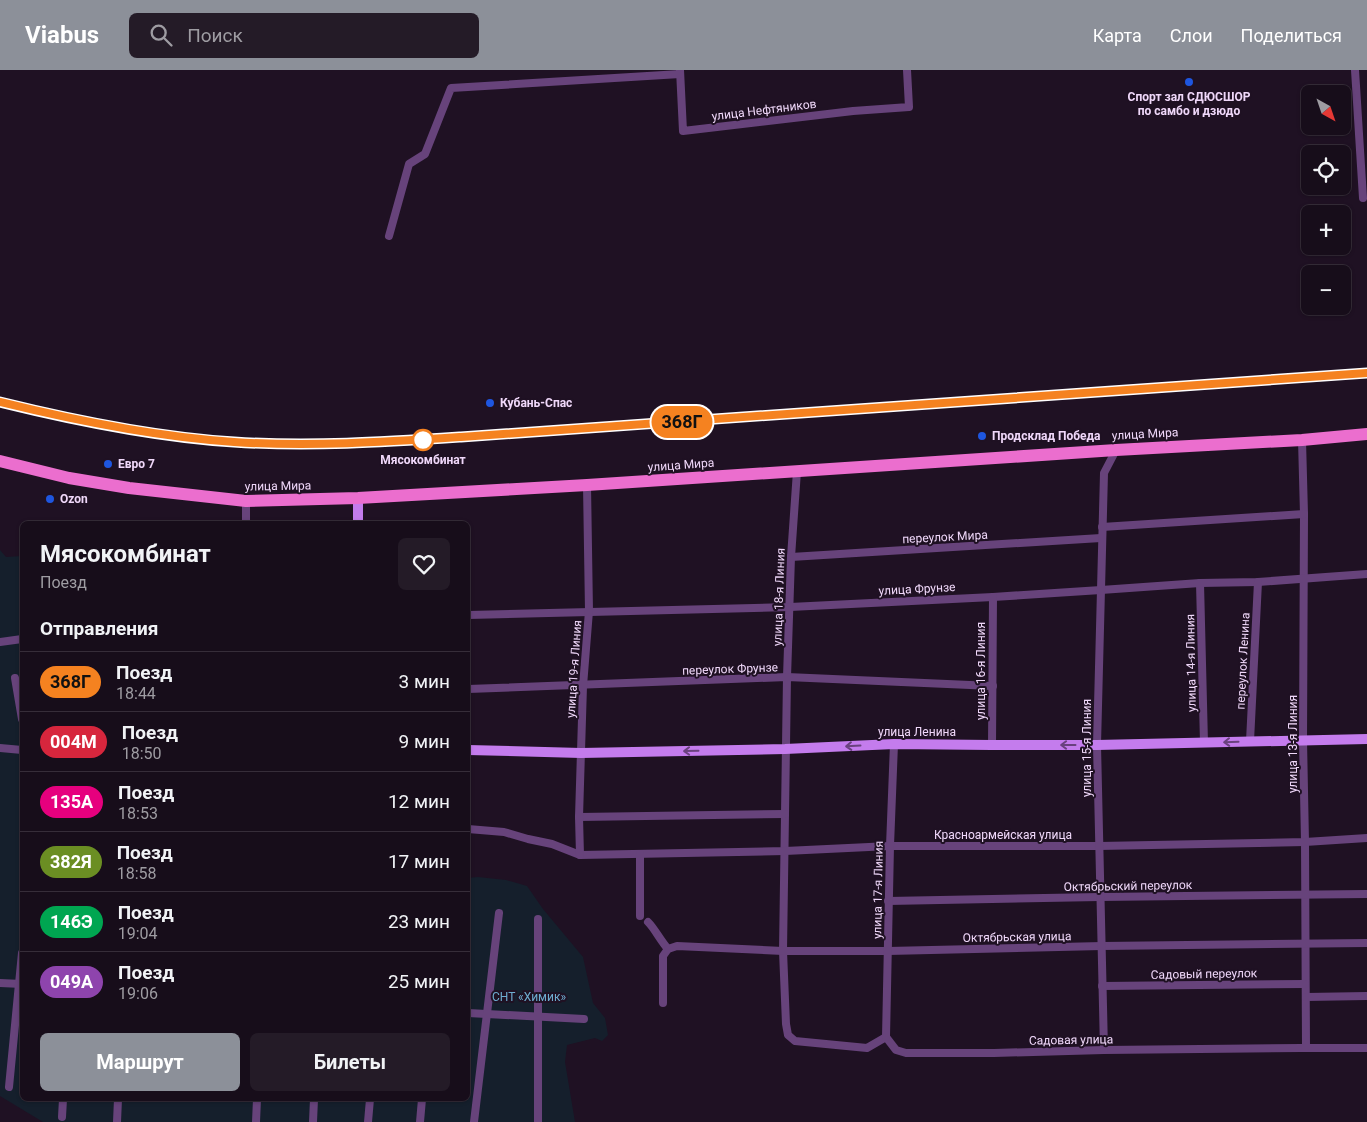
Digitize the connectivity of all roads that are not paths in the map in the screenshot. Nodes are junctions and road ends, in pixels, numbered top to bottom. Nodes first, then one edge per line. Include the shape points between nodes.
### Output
1 (907, 70) edge
2 (1355, 70) edge
3 (680, 72) edge
4 (1367, 114) edge
5 (1358, 115) junction
6 (1362, 198) dead end
7 (389, 236) dead end
8 (1367, 434) edge
9 (1302, 440) junction
10 (1116, 450) junction
11 (0, 461) edge
12 (797, 471) junction
13 (587, 485) junction
14 (358, 498) junction
15 (246, 501) junction
16 (1304, 514) junction
17 (246, 521) edge
18 (358, 521) edge
19 (1102, 527) junction
20 (1101, 538) junction
21 (791, 557) junction
22 (1367, 574) edge
23 (1304, 578) junction
24 (1258, 582) junction
25 (1200, 583) junction
26 (1102, 590) junction
27 (993, 597) junction
28 (790, 606) junction
29 (589, 611) junction
30 (470, 615) edge
31 (20, 639) edge
32 (0, 642) edge
33 (15, 678) dead end
34 (787, 678) junction
35 (583, 686) junction
36 (993, 686) junction
37 (470, 690) edge
38 (20, 707) edge
39 (1367, 739) edge
40 (1303, 740) junction
41 (1250, 741) junction
42 (1204, 743) junction
43 (894, 744) junction
44 (992, 745) junction
45 (1097, 745) junction
46 (0, 748) edge
47 (786, 749) junction
48 (20, 750) edge
49 (470, 750) edge
50 (581, 753) junction
51 (786, 814) junction
52 (579, 817) junction
53 (470, 829) edge
54 (1367, 838) edge
55 (1305, 842) junction
56 (890, 846) junction
57 (1099, 846) junction
58 (785, 851) junction
59 (640, 854) junction
60 (580, 855) junction
61 (1367, 894) edge
62 (1305, 895) junction
63 (1100, 897) junction
64 (888, 901) junction
65 (499, 913) dead end
66 (640, 916) dead end
67 (538, 920) dead end
68 (648, 922) dead end
69 (1367, 943) edge
70 (1305, 944) junction
71 (1102, 946) junction
72 (668, 949) junction
73 (783, 951) junction
74 (888, 951) junction
75 (0, 983) edge
76 (20, 984) edge
77 (1306, 984) junction
78 (1102, 986) junction
79 (20, 993) edge
80 (1367, 996) edge
81 (1306, 997) junction
82 (663, 1003) dead end
83 (470, 1013) edge
84 (488, 1013) junction
85 (537, 1016) junction
86 (584, 1019) dead end
87 (886, 1037) junction
88 (1306, 1048) junction
89 (1367, 1048) edge
90 (1104, 1050) junction
91 (9, 1087) dead end
92 (64, 1101) edge
93 (118, 1101) edge
94 (257, 1101) edge
95 (314, 1101) edge
96 (370, 1101) edge
97 (422, 1101) edge
98 (62, 1117) dead end
99 (117, 1122) edge
100 (256, 1122) edge
101 (313, 1122) edge
102 (368, 1122) edge
103 (420, 1122) edge
104 (474, 1122) edge
105 (538, 1122) edge

1 - 3 street, улица Нефтяников via 909,107 683,131
2 - 5 street
3 - 7 street via 451,88 425,154 409,164
4 - 5 street
5 - 6 street
8 - 9 main road, улица Мира
9 - 10 main road, улица Мира
9 - 16 street, улица 13-я Линия
10 - 12 main road, улица Мира
10 - 19 street, улица 15-я Линия via 1104,472
11 - 15 main road, улица Мира via 103,484
12 - 13 main road, улица Мира
12 - 21 street, улица 18-я Линия
13 - 14 main road, улица Мира
13 - 29 street, улица 19-я Линия
14 - 15 main road, улица Мира
14 - 18 main road
15 - 17 street
16 - 19 street
16 - 23 street, улица 13-я Линия
19 - 20 street, улица 15-я Линия
20 - 21 street, переулок Мира
20 - 26 street, улица 15-я Линия
21 - 28 street, улица 18-я Линия
22 - 23 street, улица Фрунзе
23 - 24 street, улица Фрунзе
23 - 40 street, улица 13-я Линия
24 - 25 street, улица Фрунзе
24 - 41 street, переулок Ленина
25 - 26 street, улица Фрунзе
25 - 42 street, улица 14-я Линия
26 - 27 street, улица Фрунзе
26 - 45 street, улица 15-я Линия
27 - 28 street, улица Фрунзе
27 - 36 street, улица 16-я Линия
28 - 29 street, улица Фрунзе
28 - 34 street, улица 18-я Линия
29 - 30 street, улица Фрунзе
29 - 35 street, улица 19-я Линия
31 - 32 street
33 - 38 street
34 - 35 street, переулок Фрунзе
34 - 36 street, переулок Фрунзе
34 - 47 street, улица 18-я Линия
35 - 37 street, переулок Фрунзе
35 - 50 street, улица 19-я Линия
36 - 44 street, улица 16-я Линия
39 - 40 main road, улица Ленина
40 - 41 main road, улица Ленина
40 - 55 street, улица 13-я Линия
41 -> 42 main road, улица Ленина
42 - 45 main road, улица Ленина
43 - 44 main road, улица Ленина
43 -> 47 main road, улица Ленина
43 - 56 street, улица 17-я Линия
45 -> 44 main road, улица Ленина
45 - 57 street, улица 15-я Линия
46 - 48 street
47 -> 50 main road, улица Ленина
47 - 51 street, улица 18-я Линия
49 - 50 main road, улица Ленина
50 - 52 street, улица 19-я Линия
51 - 52 street
51 - 58 street, улица 18-я Линия
52 - 60 street, улица 19-я Линия
53 - 60 street, Красноармейская улица via 504,832
54 - 55 street, Красноармейская улица
55 - 57 street, Красноармейская улица
55 - 62 street, улица 13-я Линия
56 - 57 street, Красноармейская улица
56 - 58 street, Красноармейская улица
56 - 64 street, улица 17-я Линия
57 - 63 street, улица 15-я Линия
58 - 59 street, Красноармейская улица
58 - 73 street, улица 18-я Линия
59 - 60 street, Красноармейская улица
59 - 66 street
61 - 62 street, Октябрьский переулок
62 - 63 street, Октябрьский переулок
62 - 70 street, улица 13-я Линия
63 - 64 street, Октябрьский переулок
63 - 71 street, улица 15-я Линия
64 - 74 street, улица 17-я Линия
65 - 84 street
67 - 85 street
68 - 72 street
69 - 70 street, Октябрьская улица
70 - 71 street, Октябрьская улица
70 - 77 street, улица 13-я Линия
71 - 74 street, Октябрьская улица
71 - 78 street, улица 15-я Линия
72 - 73 street, Октябрьская улица via 677,946
72 - 82 street via 663,956
73 - 74 street, Октябрьская улица
73 - 87 street, улица 18-я Линия via 786,1024 788,1035 795,1041 867,1048
74 - 87 street, улица 17-я Линия
75 - 76 street
77 - 78 street, Садовый переулок
77 - 81 street, улица 13-я Линия
78 - 90 street, улица 15-я Линия
79 - 91 street
80 - 81 street
81 - 88 street, улица 13-я Линия
83 - 84 street
84 - 85 street
84 - 104 street
85 - 86 street
85 - 105 street
87 - 90 street, Садовая улица via 896,1050 906,1053
88 - 89 street, Садовая улица
88 - 90 street, Садовая улица
92 - 98 street
93 - 99 street
94 - 100 street
95 - 101 street
96 - 102 street
97 - 103 street

